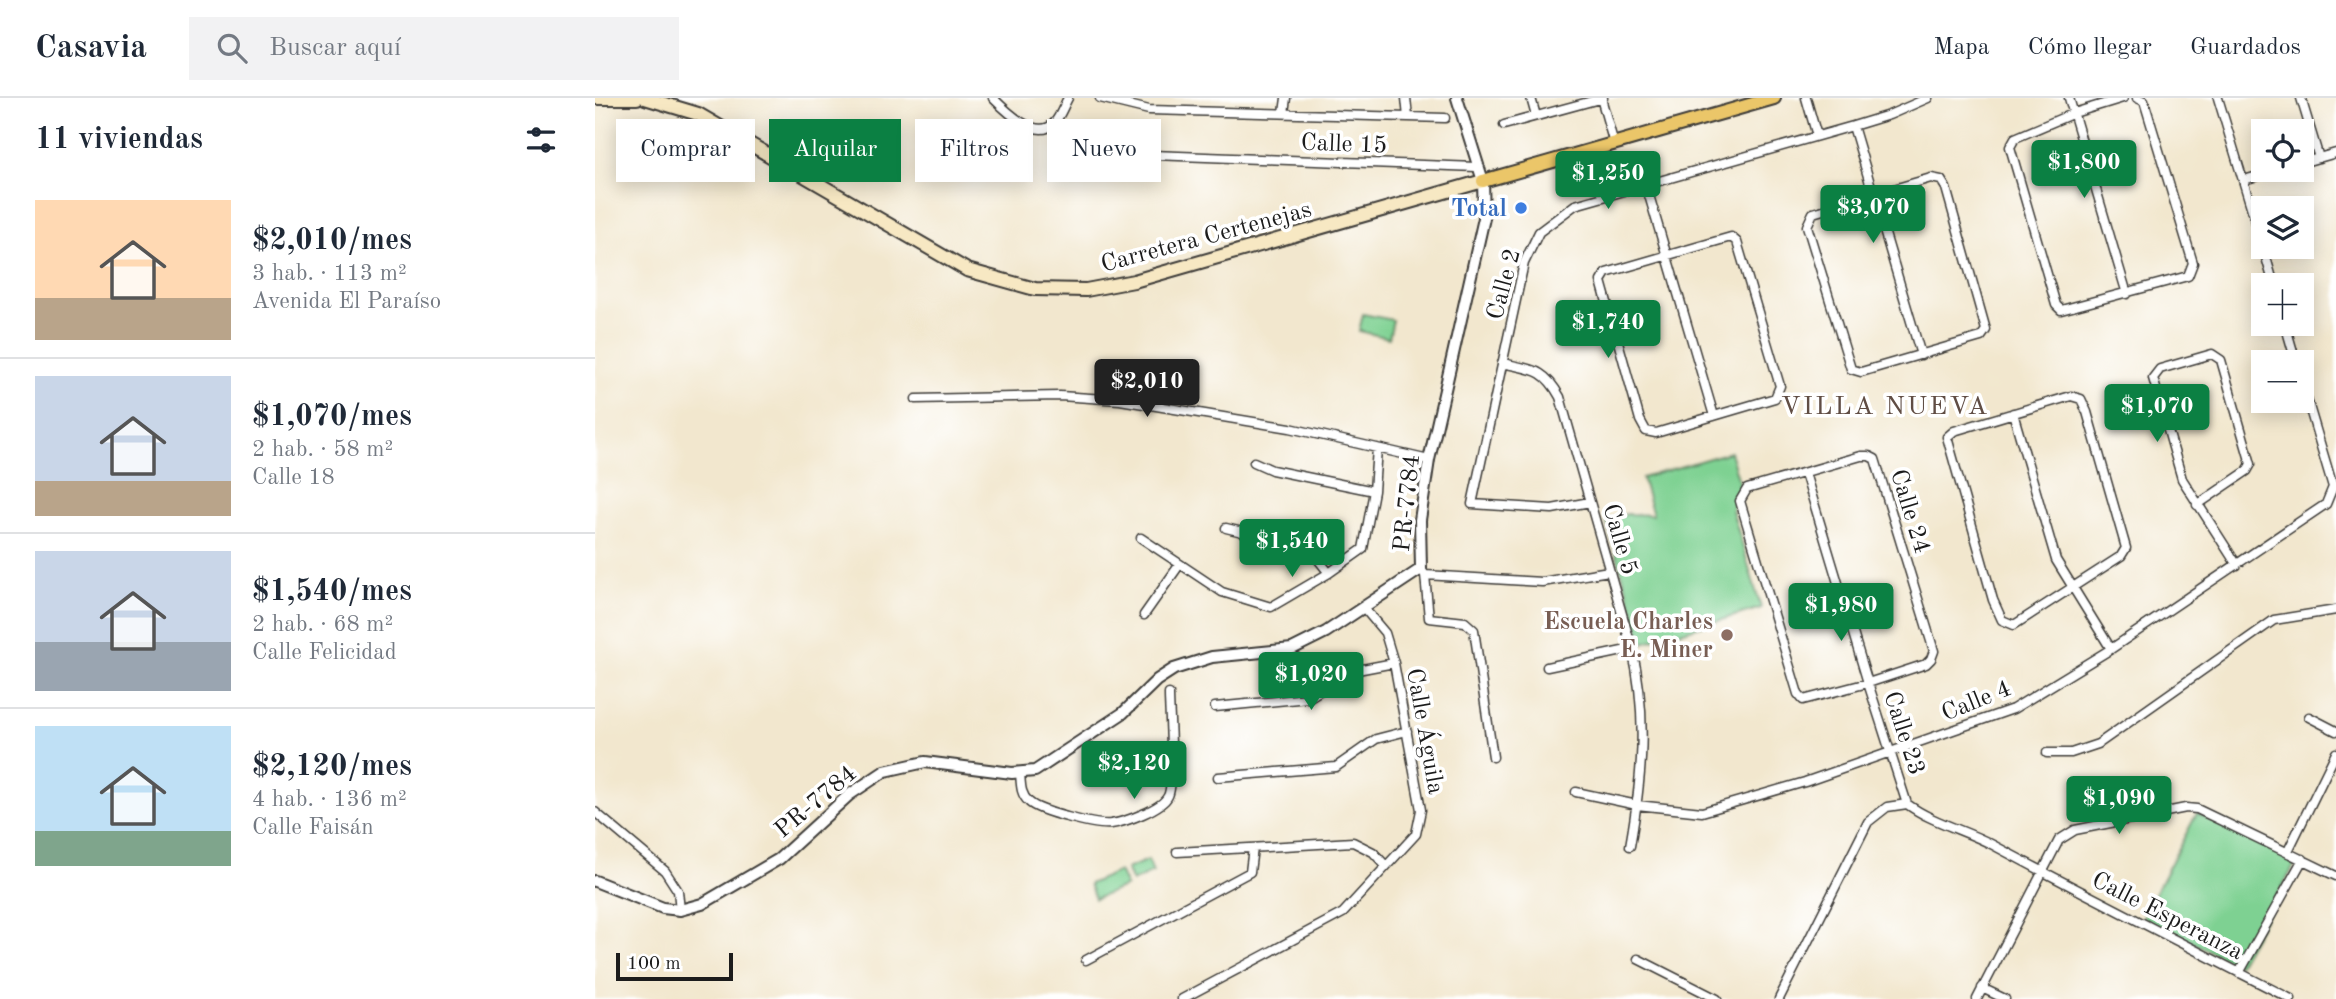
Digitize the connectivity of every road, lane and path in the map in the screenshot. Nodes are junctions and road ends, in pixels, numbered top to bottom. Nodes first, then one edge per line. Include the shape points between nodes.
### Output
1 (595, 98) edge
2 (637, 98) edge
3 (645, 98) edge
4 (993, 98) edge
5 (1068, 98) edge
6 (1100, 98) edge
7 (1286, 98) edge
8 (1406, 98) edge
9 (1457, 98) edge
10 (1531, 98) edge
11 (1602, 98) edge
12 (1775, 98) edge
13 (1806, 98) edge
14 (1928, 98) edge
15 (2069, 98) edge
16 (2123, 98) edge
17 (2137, 98) edge
18 (2218, 98) edge
19 (2301, 98) edge
20 (1284, 113) junction
21 (2074, 113) junction
22 (1536, 116) junction
23 (1408, 117) junction
24 (1445, 118) dead end
25 (1504, 125) dead end
26 (1853, 126) junction
27 (1818, 136) junction
28 (1614, 144) junction
29 (2336, 153) edge
30 (1161, 155) edge
31 (2319, 158) junction
32 (2314, 159) edge
33 (1477, 167) junction
34 (2251, 178) edge
35 (2243, 180) junction
36 (1483, 181) junction
37 (1646, 185) junction
38 (1874, 196) junction
39 (2251, 207) edge
40 (1667, 255) junction
41 (2127, 294) junction
42 (1921, 355) junction
43 (1502, 363) junction
44 (916, 399) dead end
45 (2013, 413) junction
46 (2311, 413) edge
47 (1714, 416) junction
48 (1377, 448) junction
49 (1429, 460) junction
50 (1254, 462) dead end
51 (1805, 473) junction
52 (1374, 491) junction
53 (1590, 502) junction
54 (2197, 505) junction
55 (1226, 528) dead end
56 (1142, 538) dead end
57 (1180, 564) junction
58 (2237, 565) junction
59 (1609, 571) junction
60 (1423, 572) junction
61 (1329, 573) junction
62 (2072, 588) junction
63 (1363, 607) junction
64 (2336, 610) edge
65 (1144, 615) dead end
66 (1632, 649) junction
67 (2111, 649) junction
68 (1394, 663) junction
69 (1547, 667) dead end
70 (1868, 683) junction
71 (1169, 695) dead end
72 (1215, 707) dead end
73 (2309, 717) dead end
74 (2336, 731) edge
75 (1407, 732) junction
76 (1891, 753) junction
77 (2047, 753) dead end
78 (2336, 753) edge
79 (1493, 757) dead end
80 (1020, 772) junction
81 (1218, 777) dead end
82 (1576, 792) dead end
83 (1907, 804) junction
84 (1637, 805) junction
85 (595, 812) edge
86 (1630, 846) dead end
87 (1253, 848) junction
88 (2288, 851) junction
89 (1177, 852) dead end
90 (2302, 859) junction
91 (1386, 866) junction
92 (2041, 872) junction
93 (2336, 876) edge
94 (595, 881) edge
95 (680, 910) junction
96 (1638, 959) dead end
97 (1086, 960) dead end
98 (2239, 972) junction
99 (1982, 988) junction
100 (1182, 999) edge
101 (1717, 999) edge
102 (1779, 999) edge
103 (1977, 999) edge
104 (2005, 999) edge
105 (2291, 999) edge

1 - 2 main road
3 - 36 main road, Carretera Certenejas via 698,114 967,270 1035,289 1086,290 1134,281
4 - 5 street via 1029,126 1045,129 1054,123
6 - 20 street via 1149,110
7 - 20 street
8 - 23 street
9 - 33 street, PR-7784
10 - 22 street
11 - 22 street
11 - 28 street
12 - 28 main road
13 - 27 street
14 - 26 street, Calle 2
15 - 21 street
16 - 21 street
17 - 41 street via 2144,101 2193,262 2187,276
18 - 35 street
19 - 31 street
20 - 23 street
21 - 41 street
21 - 41 street via 2015,138 2010,147 2042,261 2061,310
22 - 25 street
23 - 24 street
26 - 27 street, Calle 2
26 - 38 street
27 - 37 street, Calle 2
28 - 36 main road
29 - 31 street
30 - 33 street, Calle 15
31 - 32 street
33 - 36 street, PR-7784
34 - 35 street
35 - 39 street
36 - 49 street, PR-7784 / PR-7784 via 1484,218
37 - 40 street
37 - 43 street, Calle 2 via 1575,205 1539,232 1524,264
38 - 42 street
38 - 42 street via 1931,178 1941,180 1946,188 1986,330 1981,337
38 - 42 street via 1813,213 1807,226 1851,369 1861,372
40 - 47 street
40 - 47 street via 1606,273 1601,281 1640,420 1646,431 1656,433
40 - 47 street via 1731,237 1737,242 1780,386 1775,398
43 - 53 street, Calle 5 via 1550,379 1560,397
43 - 53 street, Calle 2 via 1472,504 1552,509
44 - 48 street via 1061,396 1120,400 1290,428
45 - 62 street via 2056,560
45 - 62 street via 2071,396 2081,399 2087,412 2126,548
45 - 62 street via 1954,430 1947,437 1993,600 2002,620 2014,625
46 - 58 street, Calle 4 via 2333,487 2326,504
48 - 49 street
48 - 52 street
49 - 60 street, PR-7784 / PR-7784 via 1420,520
50 - 52 street via 1272,470
51 - 70 street, Calle 23
51 - 70 street via 1747,489 1740,501 1772,611 1803,700
51 - 70 street, Calle 24 via 1861,456 1875,459 1934,651 1926,664
52 - 61 street via 1363,549
53 - 59 street, Calle 5
54 - 54 street via 2182,479 2153,377 2159,369 2212,354 2221,360 2251,464
54 - 58 street
55 - 61 street via 1309,548
56 - 57 street
57 - 61 street via 1222,592 1271,607
57 - 65 street
58 - 67 street, Calle 4
59 - 60 street via 1542,582
59 - 66 street, Calle 5
60 - 63 street, PR-7784 / PR-7784
60 - 79 street via 1429,618 1465,622 1475,630
62 - 67 street
63 - 68 street, Calle Águila via 1385,633
63 - 80 street, PR-7784 / PR-7784 via 1292,649 1212,657 1174,669 1123,713 1035,771
64 - 77 street via 2274,620 2098,744 2071,753
66 - 69 street
66 - 84 street, Calle 5 via 1644,727
67 - 76 street, Calle 4 via 2013,709
68 - 72 street via 1352,671 1308,698
68 - 75 street, Calle Águila
70 - 76 street, Calle 23
71 - 80 street via 1171,788 1164,803 1154,809 1109,825 1047,812 1025,798
73 - 74 street
75 - 81 street via 1375,739 1336,767
75 - 91 street, Calle Águila via 1421,810 1416,834
76 - 83 street, Calle 23
76 - 84 street, Calle 4 via 1702,812
78 - 88 street
80 - 95 street, PR-7784 / PR-7784 via 925,762 885,771 849,795 779,859 702,904
82 - 84 street, Calle 4
83 - 92 street, Calle Esperanza
83 - 102 street via 1887,807 1868,822
84 - 86 street, Calle 5
85 - 95 street via 665,871 678,891
87 - 89 street
87 - 91 street via 1353,842 1373,852
87 - 97 street via 1250,872
88 - 90 street
88 - 92 street via 2208,812 2186,808 2075,830 2059,840
90 - 93 street
90 - 98 street
91 - 100 street, Calle Águila via 1343,913
92 - 98 street, Calle Esperanza
92 - 99 street
94 - 95 street via 663,908
96 - 101 street
98 - 105 street, Calle Esperanza
99 - 103 street
99 - 104 street

